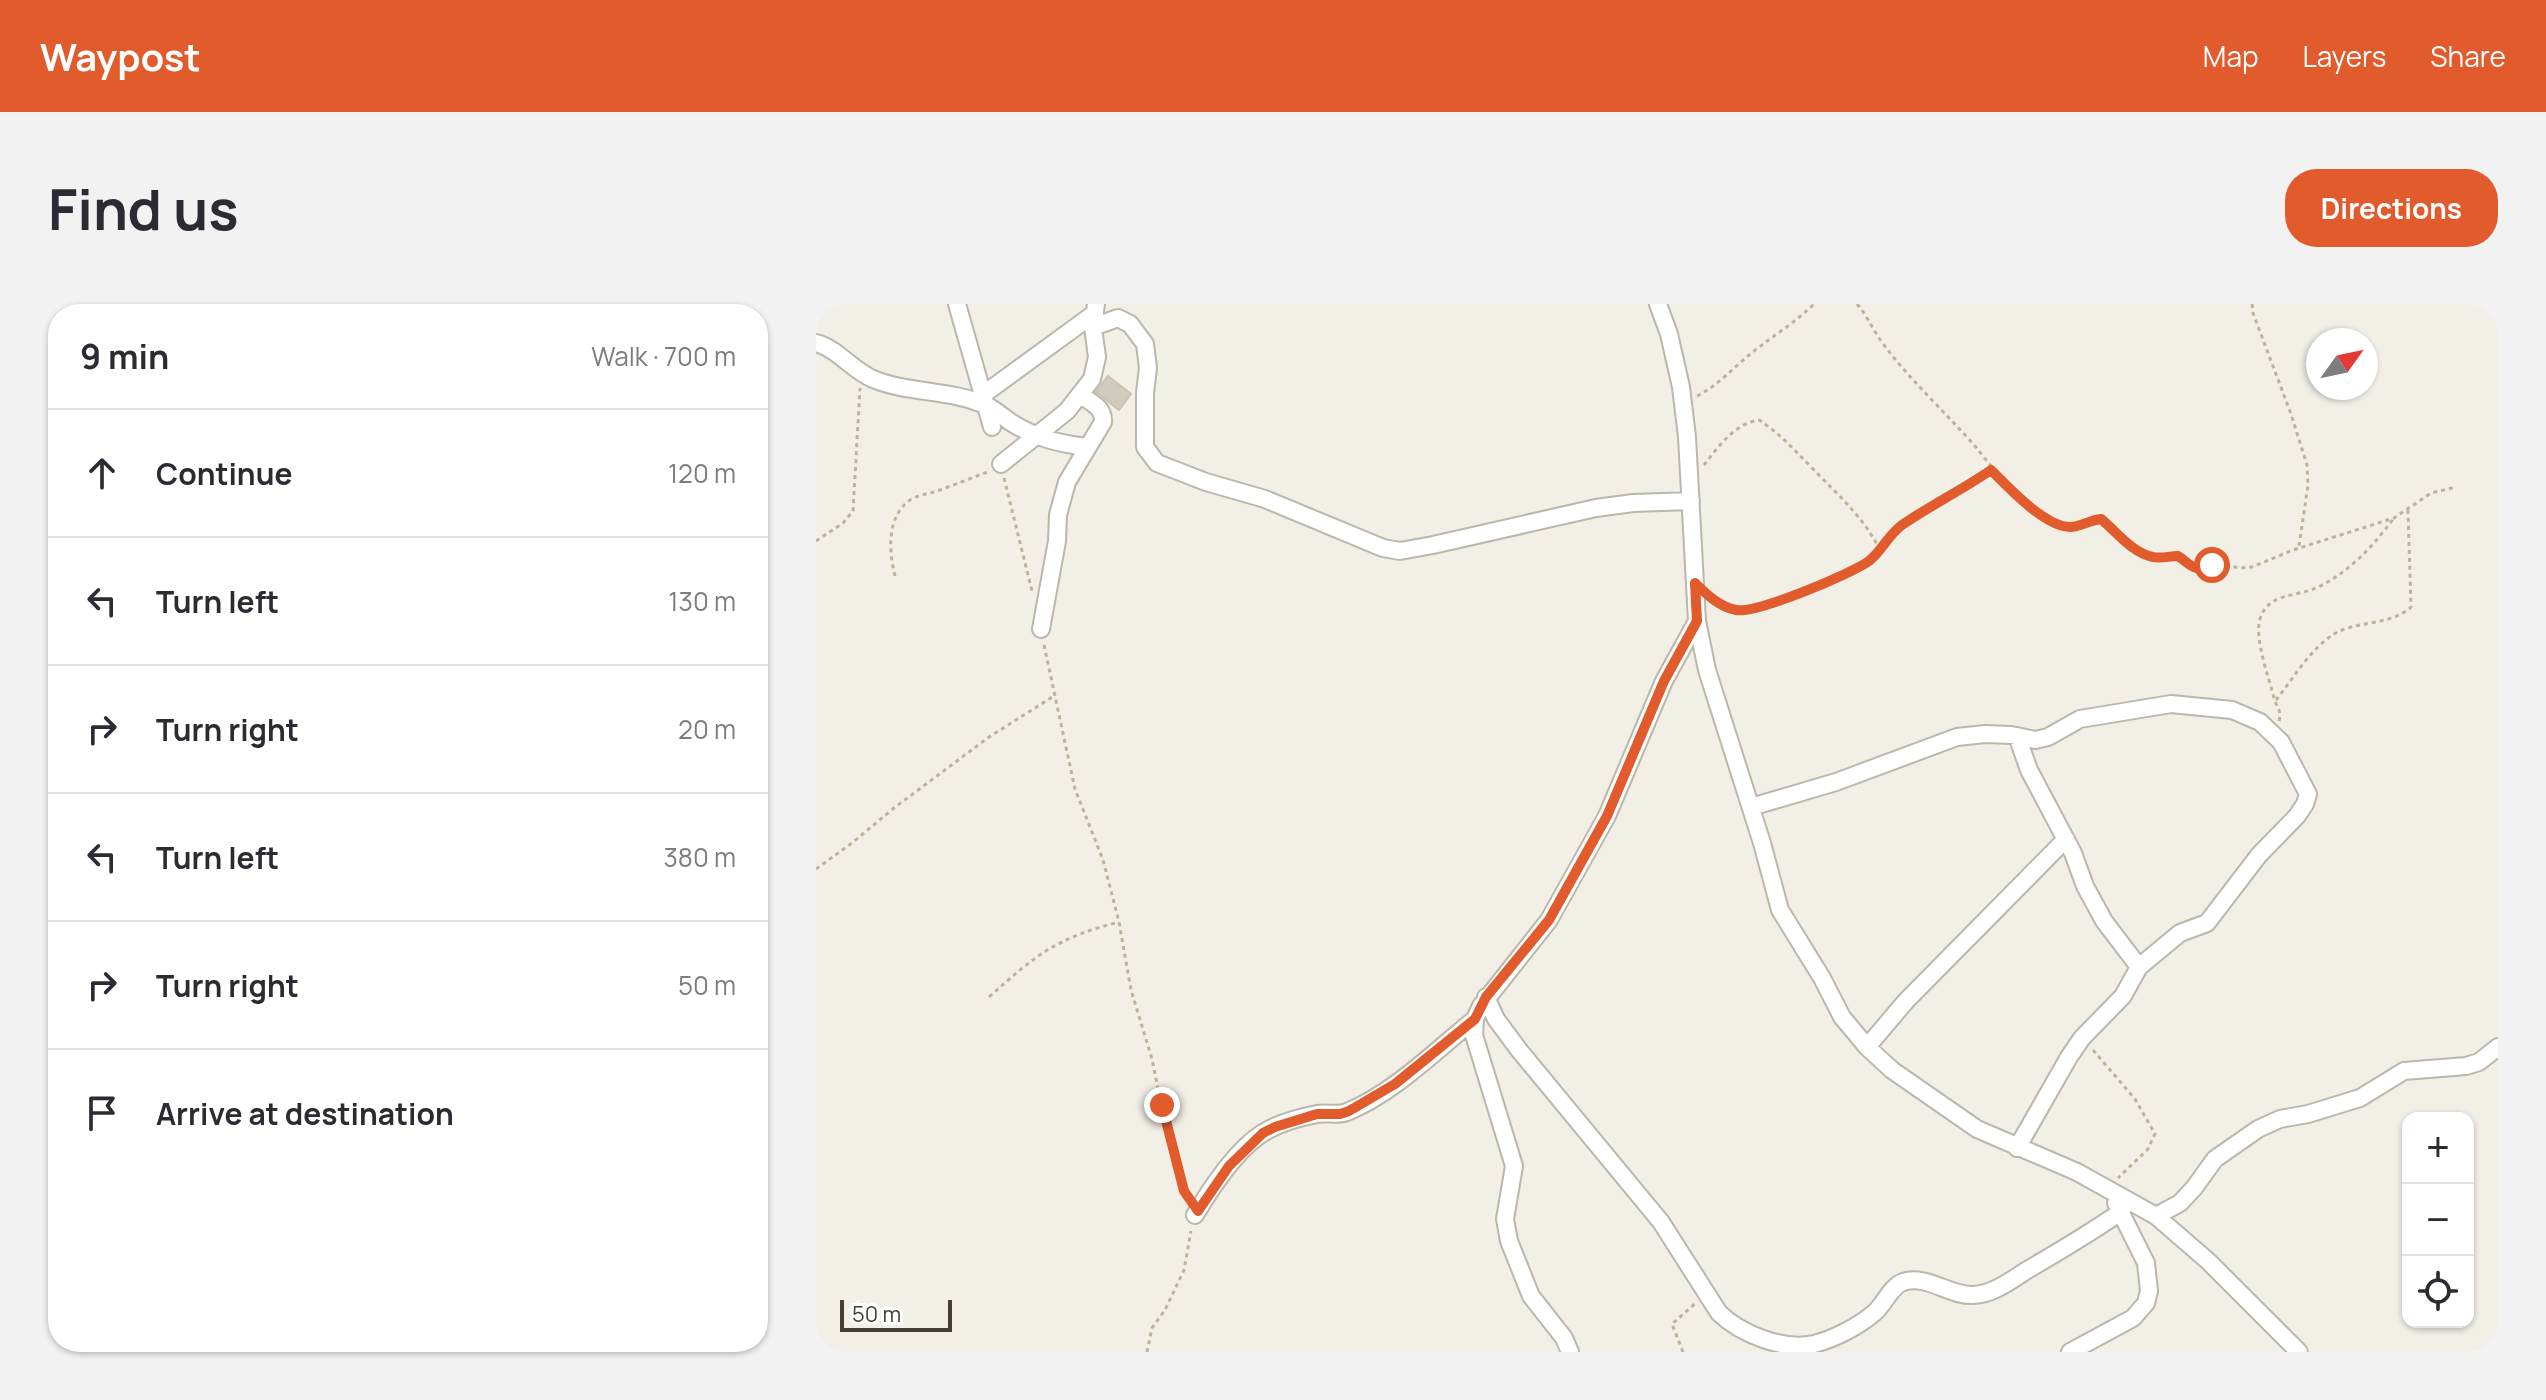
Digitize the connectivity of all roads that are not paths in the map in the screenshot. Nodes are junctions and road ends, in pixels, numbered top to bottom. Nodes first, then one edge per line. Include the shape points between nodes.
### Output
1 (957, 304) edge
2 (1658, 304) edge
3 (1095, 315) edge
4 (816, 343) edge
5 (1081, 395) junction
6 (985, 400) junction
7 (992, 427) dead end
8 (1036, 436) junction
9 (1088, 447) junction
10 (1001, 464) road end
11 (1691, 495) junction
12 (1697, 621) junction
13 (1041, 629) road end
14 (2017, 736) junction
15 (1751, 807) junction
16 (2066, 839) junction
17 (2139, 967) junction
18 (1486, 997) junction
19 (1475, 1019) junction
20 (1867, 1047) junction
21 (2498, 1047) edge
22 (2017, 1148) junction
23 (2106, 1189) junction
24 (2122, 1211) junction
25 (1196, 1213) road end
26 (2156, 1216) junction
27 (1570, 1352) edge
28 (2070, 1352) edge
29 (2299, 1352) edge

1 - 6 street
2 - 11 street via 1683,403
3 - 5 street via 1096,367
3 - 6 street
3 - 11 street via 1130,324 1145,344 1145,447 1157,463 1265,499 1383,548 1400,551 1596,508
4 - 6 street via 895,386
5 - 8 street
5 - 9 street via 1104,414
6 - 7 street
6 - 8 street
8 - 9 street
8 - 10 street
9 - 13 street via 1062,499
11 - 12 street
12 - 15 street via 1707,670
12 - 18 street via 1664,681 1607,816 1549,920
14 - 15 street via 1957,737
14 - 16 street
14 - 17 street via 2035,740 2080,719 2171,704 2219,708 2244,713 2275,734 2308,794 2297,816 2207,923 2180,933
15 - 20 street via 1785,921 1842,1017
16 - 17 street via 2104,921
16 - 20 street
17 - 22 street via 2123,996 2082,1038
18 - 19 street
18 - 24 street via 1519,1050 1661,1222 1707,1296 1731,1325 1751,1334 1812,1345 1864,1320 1904,1282 1935,1284 1969,1296 1993,1291
19 - 25 street via 1395,1084 1349,1111 1317,1114 1263,1133 1229,1166
19 - 27 street via 1474,1035 1514,1166 1505,1219 1509,1241 1531,1296
20 - 22 street via 1909,1084 1977,1129
21 - 26 street via 2479,1062 2404,1071 2360,1098 2258,1129 2215,1159 2186,1198
22 - 23 street
23 - 24 street
23 - 26 street
24 - 28 street via 2146,1263 2146,1303 2133,1318
26 - 29 street

